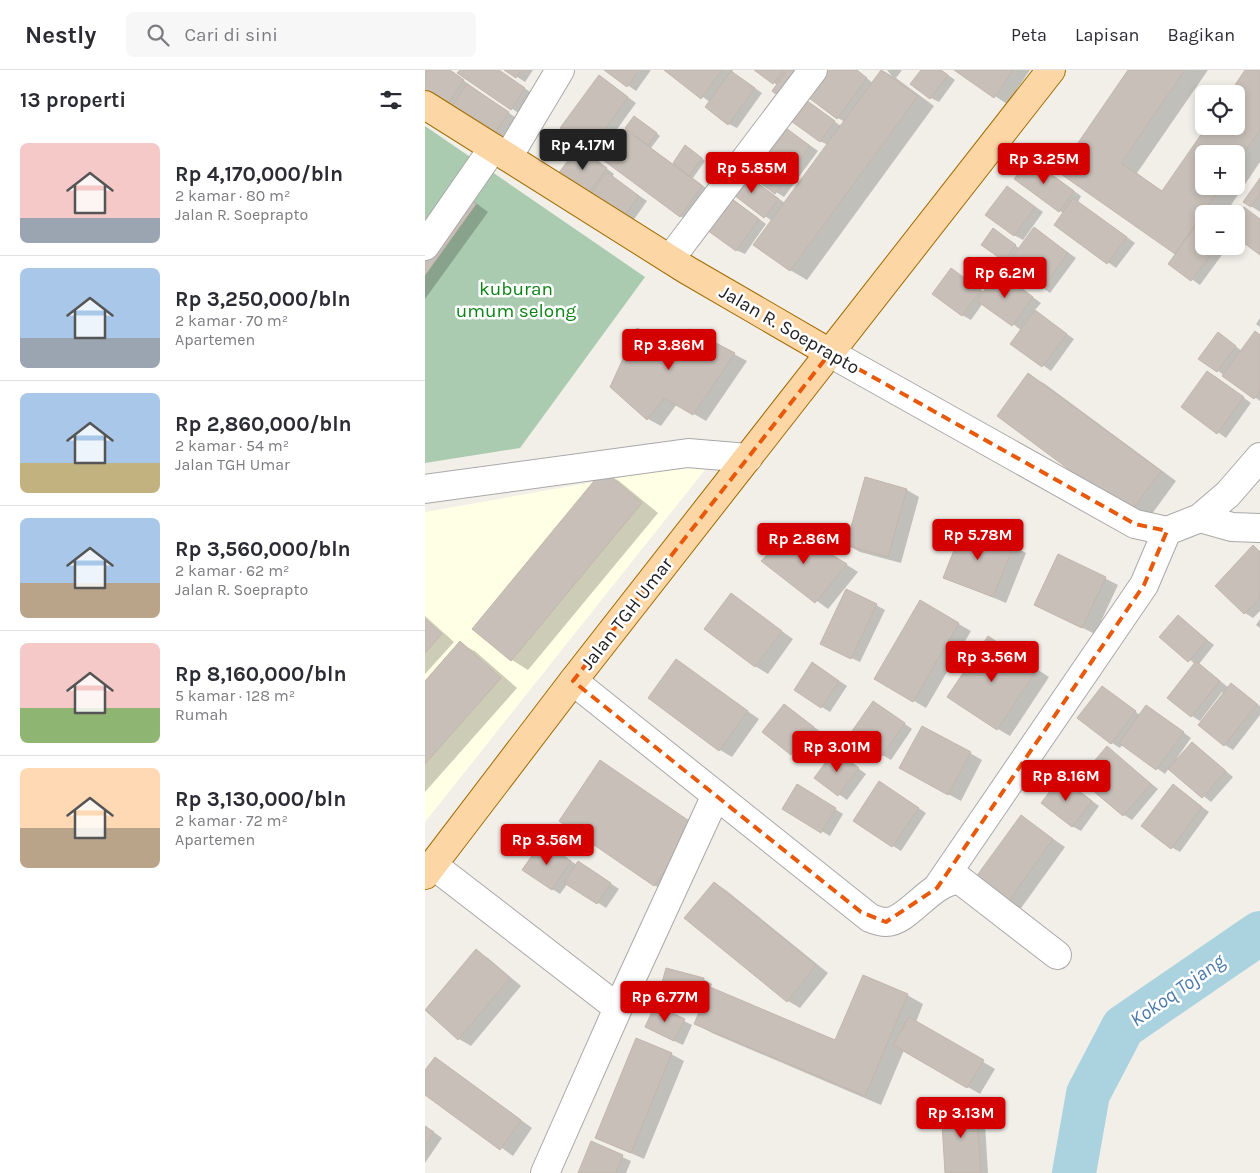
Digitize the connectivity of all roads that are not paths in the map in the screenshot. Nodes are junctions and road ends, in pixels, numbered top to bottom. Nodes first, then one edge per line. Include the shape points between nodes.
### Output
1 (560, 70) edge
2 (813, 70) edge
3 (1051, 70) edge
4 (425, 105) edge
5 (501, 152) junction
6 (425, 246) edge
7 (670, 259) junction
8 (830, 353) junction
9 (1260, 457) edge
10 (748, 458) junction
11 (425, 489) edge
12 (1199, 518) junction
13 (1260, 528) edge
14 (1167, 531) junction
15 (573, 681) junction
16 (715, 795) junction
17 (429, 870) edge
18 (937, 888) junction
19 (1057, 955) dead end
20 (618, 1008) junction
21 (545, 1173) edge

1 - 5 street
2 - 7 street
3 - 8 main road, Jalan TGH Umar
4 - 5 main road, Jalan R. Soeprapto
5 - 6 street
5 - 7 main road, Jalan R. Soeprapto
7 - 8 main road, Jalan R. Soeprapto
8 - 10 main road, Jalan TGH Umar
8 - 14 street, Jalan R. Soeprapto via 1135,524
9 - 12 street via 1229,494
10 - 11 street via 688,453
10 - 15 main road, Jalan TGH Umar
12 - 13 street via 1232,527
12 - 14 street
14 - 18 street via 1145,585
15 - 16 street
15 - 17 main road, Jalan TGH Umar
16 - 18 street via 870,918 886,922 896,919
16 - 20 street
17 - 20 street
18 - 19 street via 953,880 965,883
20 - 21 street

